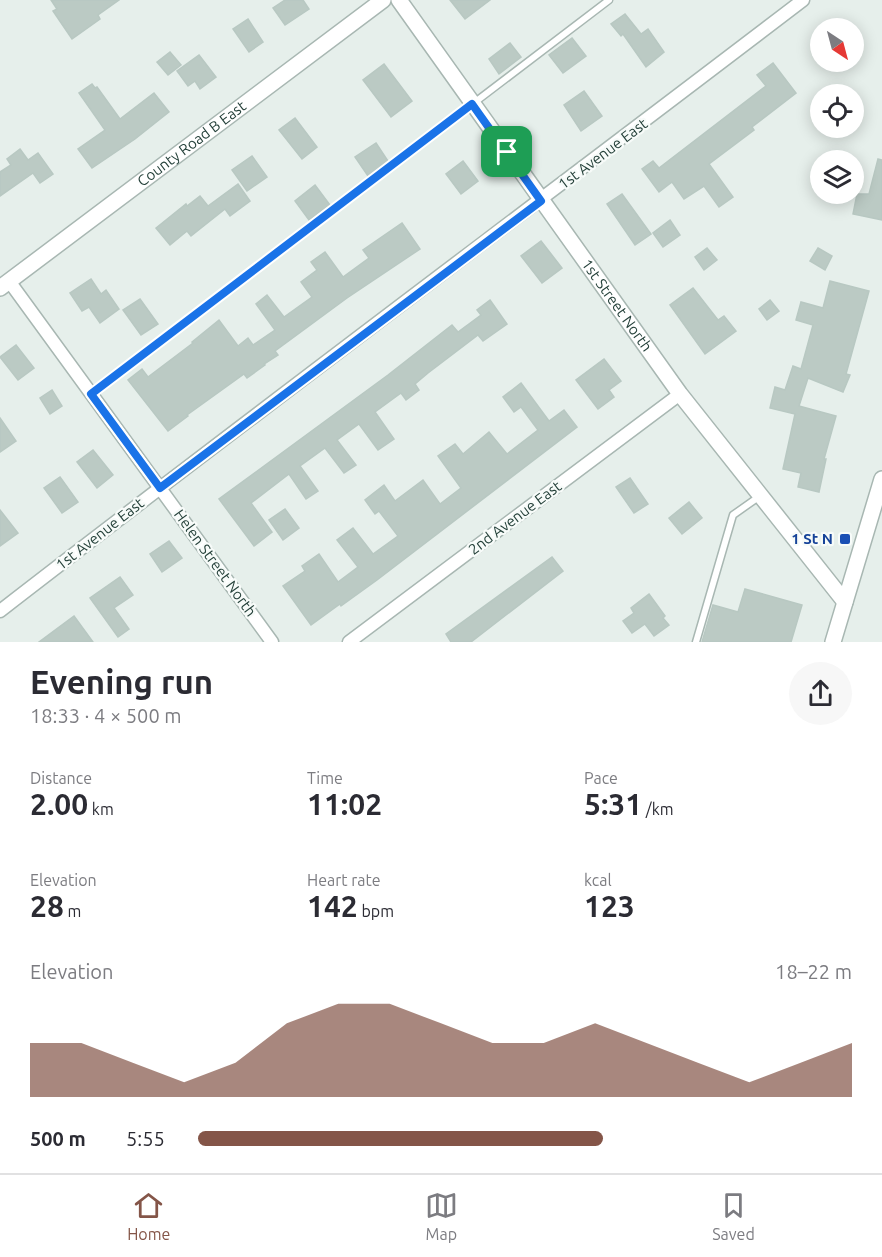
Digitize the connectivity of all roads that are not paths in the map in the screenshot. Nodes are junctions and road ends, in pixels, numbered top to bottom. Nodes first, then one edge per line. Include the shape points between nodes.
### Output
1 (383, 0) edge
2 (399, 0) edge
3 (609, 0) edge
4 (803, 0) edge
5 (472, 104) junction
6 (541, 201) junction
7 (4, 284) edge
8 (91, 394) junction
9 (680, 394) junction
10 (882, 479) edge
11 (160, 488) junction
12 (761, 495) junction
13 (845, 602) junction
14 (0, 611) edge
15 (272, 642) edge
16 (349, 642) edge
17 (696, 642) edge
18 (833, 642) edge

1 - 7 street, County Road B East
2 - 5 street, 1st Street North
3 - 5 lane
4 - 6 street, 1st Avenue East
5 - 6 street, 1st Street North
5 - 8 lane
6 - 9 street, 1st Street North
6 - 11 street, 1st Avenue East
7 - 8 street, Helen Street North
8 - 11 street, Helen Street North
9 - 12 street, 1st Street North
9 - 16 street, 2nd Avenue East
10 - 13 street
11 - 14 street, 1st Avenue East
11 - 15 street, Helen Street North
12 - 13 street, 1st Street North
12 - 17 lane via 733,515
13 - 18 street

